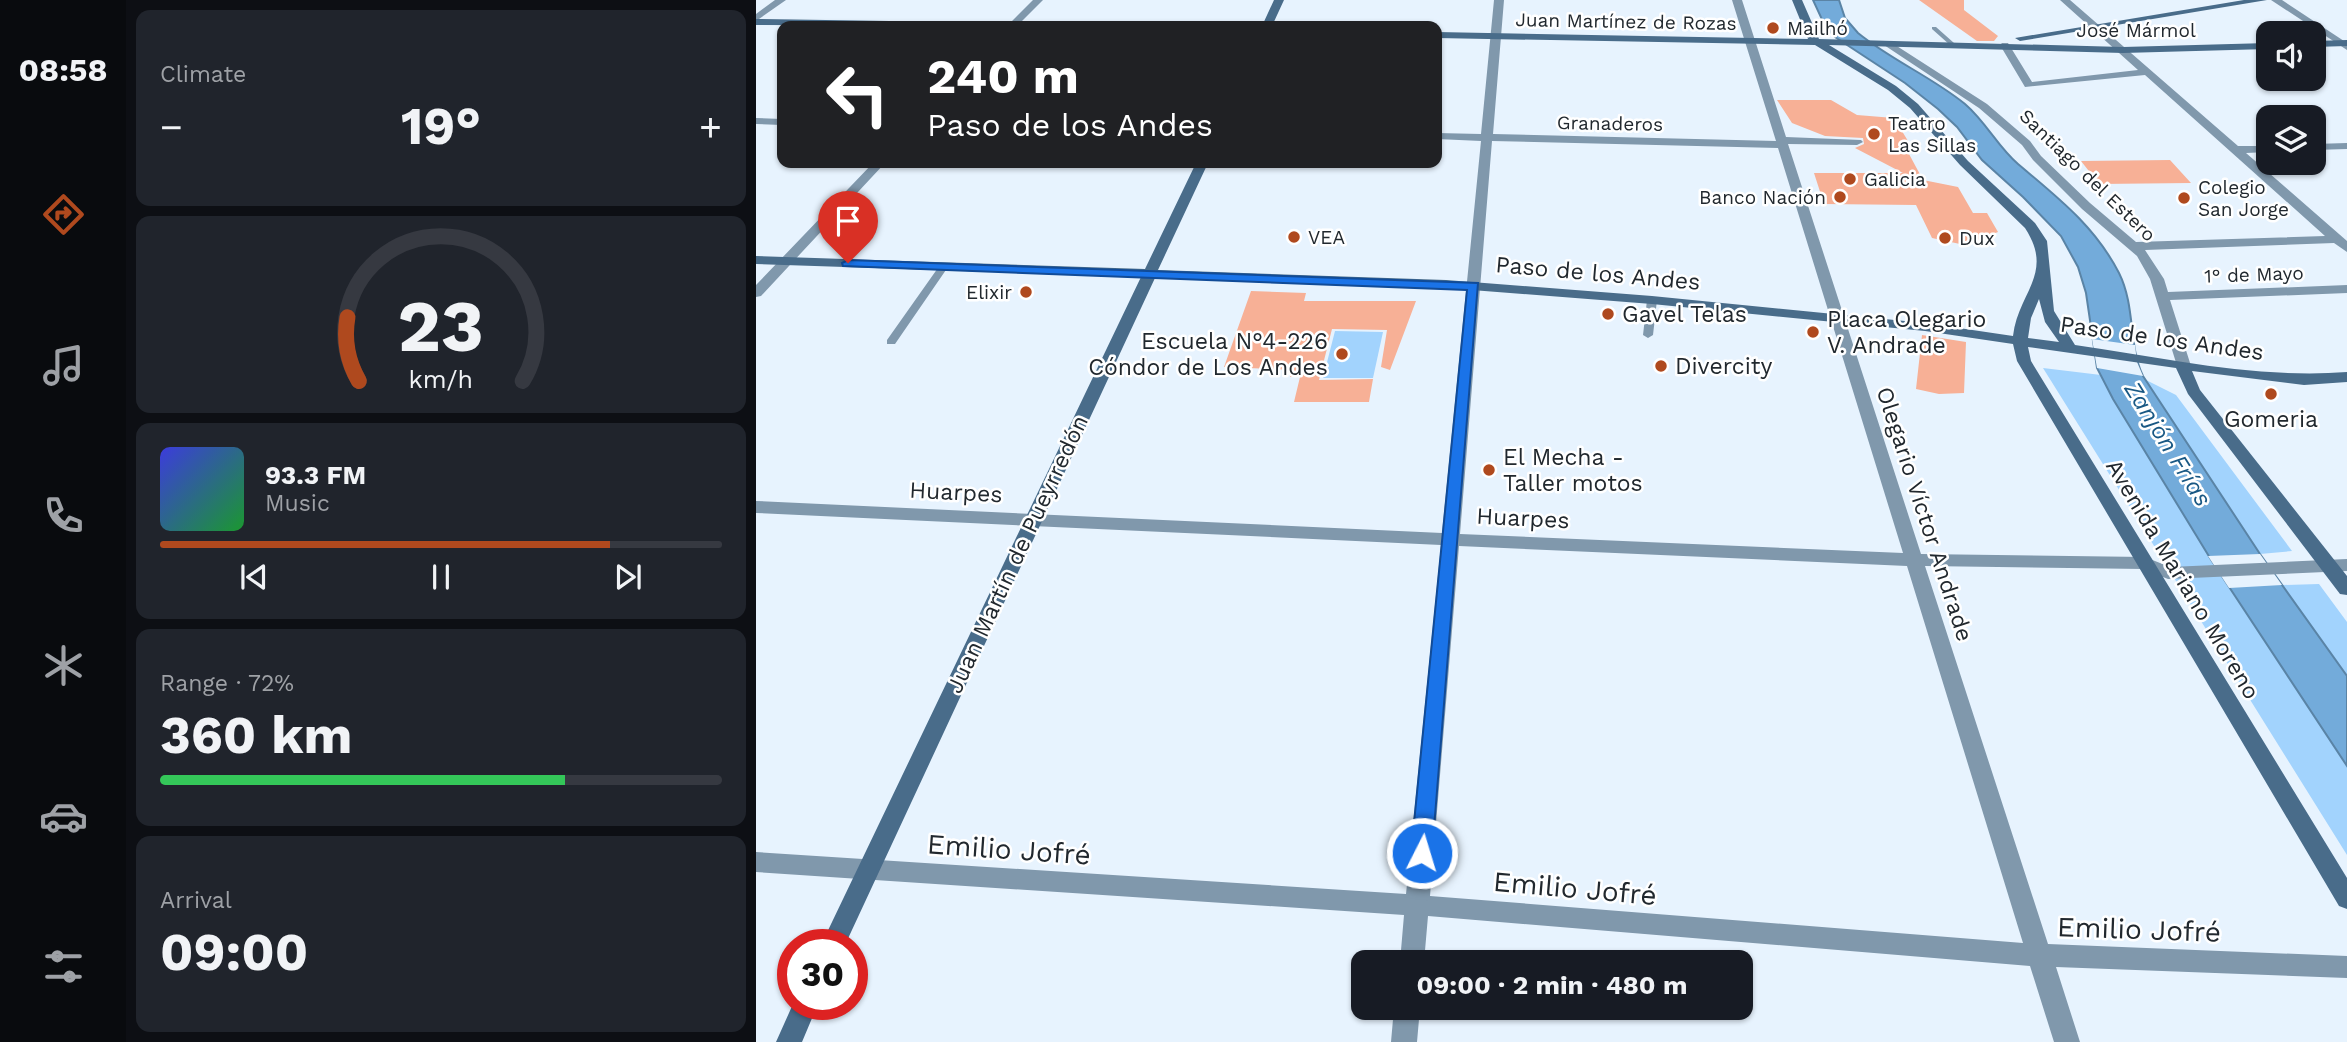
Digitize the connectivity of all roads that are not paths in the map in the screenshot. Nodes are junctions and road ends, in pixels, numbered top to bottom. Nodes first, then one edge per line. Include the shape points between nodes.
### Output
1 (781, 0) edge
2 (1038, 0) edge
3 (1279, 0) edge
4 (1499, 0) edge
5 (1737, 0) edge
6 (1797, 0) edge
7 (2065, 0) edge
8 (2262, 0) edge
9 (2276, 0) edge
10 (756, 20) edge
11 (799, 21) edge
12 (1019, 21) edge
13 (1269, 21) edge
14 (2095, 26) junction
15 (1934, 28) dead end
16 (1442, 35) edge
17 (1496, 36) junction
18 (1750, 41) junction
19 (1816, 42) junction
20 (1886, 43) junction
21 (1952, 44) junction
22 (2326, 44) edge
23 (2005, 45) junction
24 (2345, 45) edge
25 (2256, 46) edge
26 (2123, 50) junction
27 (2148, 72) junction
28 (756, 121) edge
29 (777, 122) edge
30 (1442, 136) edge
31 (1488, 138) junction
32 (1857, 142) dead end
33 (1782, 143) junction
34 (2347, 146) edge
35 (2326, 147) edge
36 (2256, 149) edge
37 (2237, 150) junction
38 (873, 168) edge
39 (1200, 168) edge
40 (2342, 243) edge
41 (2134, 246) junction
42 (756, 260) edge
43 (786, 261) junction
44 (943, 267) junction
45 (1149, 275) junction
46 (2043, 277) junction
47 (1474, 286) junction
48 (2347, 289) edge
49 (756, 293) edge
50 (2163, 296) junction
51 (1652, 300) junction
52 (2023, 314) junction
53 (1837, 317) junction
54 (1961, 332) junction
55 (1648, 335) dead end
56 (2020, 340) junction
57 (891, 342) dead end
58 (2070, 348) junction
59 (2183, 366) junction
60 (2347, 377) edge
61 (756, 507) edge
62 (1033, 520) junction
63 (1451, 539) junction
64 (1914, 561) junction
65 (2145, 563) junction
66 (2338, 566) edge
67 (2347, 589) edge
68 (756, 862) edge
69 (867, 870) junction
70 (2347, 899) edge
71 (1417, 905) junction
72 (840, 929) edge
73 (1413, 950) edge
74 (2039, 955) junction
75 (2347, 967) edge
76 (799, 1020) edge
77 (1406, 1020) edge
78 (789, 1042) edge
79 (1404, 1042) edge
80 (2067, 1042) edge

1 - 10 street
2 - 12 street
3 - 13 street
4 - 17 street
5 - 18 street, Olegario Víctor Andrade
6 - 19 street
7 - 14 street
8 - 14 street
9 - 24 street
10 - 11 street
14 - 23 street via 2013,39
14 - 26 street
15 - 21 lane
16 - 17 street, Juan Martínez de Rozas
17 - 18 street, Juan Martínez de Rozas
17 - 31 street
18 - 19 street, Juan Martínez de Rozas
18 - 33 street, Olegario Víctor Andrade
19 - 20 street, Juan Martínez de Rozas
19 - 46 street via 1914,106 2040,241
20 - 21 street, Juan Martínez de Rozas
20 - 41 street, Santiago del Estero via 1983,106
21 - 23 street, José Mármol
22 - 24 street
23 - 26 street, José Mármol
23 - 27 street via 2029,85
25 - 26 street, José Mármol
26 - 27 street
27 - 37 street
28 - 29 street
30 - 31 street, Granaderos
31 - 33 street, Granaderos
31 - 47 street
32 - 33 street, Granaderos
33 - 53 street, Olegario Víctor Andrade
34 - 35 street
36 - 37 street
37 - 40 street
38 - 43 street
39 - 45 street, Juan Martín de Pueyrredón
40 - 41 street
41 - 50 street, Santiago del Estero via 2148,262
42 - 43 street, Paso de los Andes
43 - 44 street, Paso de los Andes
43 - 49 street
44 - 45 street, Paso de los Andes
44 - 57 lane
45 - 47 street, Paso de los Andes
45 - 62 street, Juan Martín de Pueyrredón
46 - 52 street, Avenida Mariano Moreno
46 - 58 street via 2052,321
47 - 51 street, Paso de los Andes
47 - 63 street
48 - 50 street, 1° de Mayo
50 - 59 street, Santiago del Estero
51 - 53 street, Paso de los Andes
51 - 55 lane
52 - 54 street via 2002,325
52 - 56 street, Avenida Mariano Moreno
53 - 54 street, Paso de los Andes
53 - 64 street, Olegario Víctor Andrade
54 - 56 street, Paso de los Andes
56 - 58 street, Paso de los Andes
56 - 65 street, Avenida Mariano Moreno via 2029,370
58 - 59 street, Paso de los Andes
59 - 60 street, Paso de los Andes via 2284,379
59 - 66 street, Santiago del Estero via 2193,391
61 - 62 street, Huarpes
62 - 63 street, Huarpes
62 - 69 street, Juan Martín de Pueyrredón
63 - 64 street, Huarpes
63 - 71 street
64 - 65 street, Huarpes
64 - 74 street, Olegario Víctor Andrade
65 - 66 street, Huarpes via 2168,572
65 - 70 street, Avenida Mariano Moreno
66 - 67 street, Santiago del Estero
68 - 69 street, Emilio Jofré
69 - 71 street, Emilio Jofré
69 - 72 street, Juan Martín de Pueyrredón
71 - 73 street
71 - 74 street, Emilio Jofré
74 - 75 street, Emilio Jofré
74 - 80 street, Olegario Víctor Andrade
76 - 78 street
77 - 79 street

